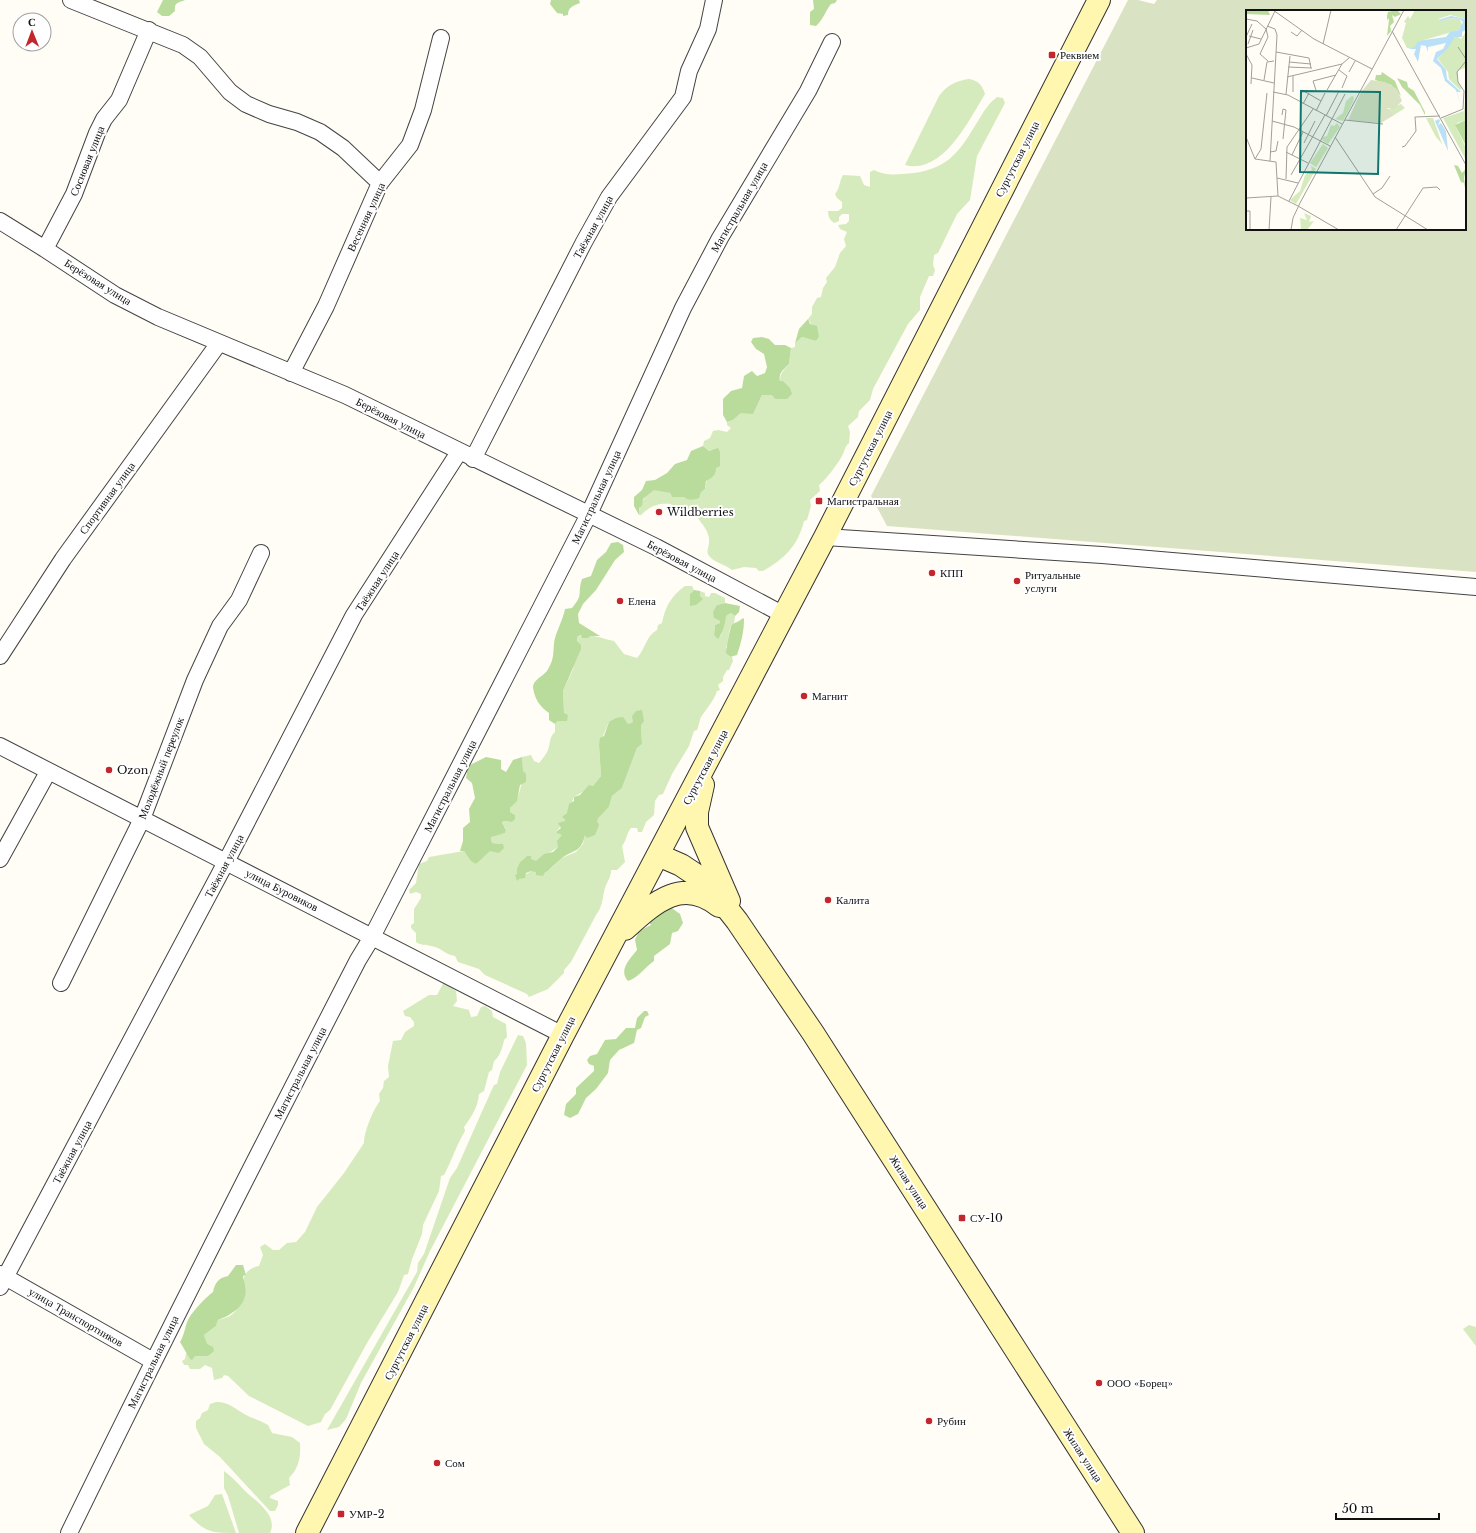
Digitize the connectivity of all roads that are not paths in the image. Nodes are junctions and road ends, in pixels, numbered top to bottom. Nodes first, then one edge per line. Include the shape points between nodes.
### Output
1 (71, 0) edge
2 (714, 0) edge
3 (1099, 0) edge
4 (149, 30) junction
5 (441, 38) dead end
6 (832, 42) dead end
7 (380, 183) junction
8 (0, 222) edge
9 (45, 249) junction
10 (219, 343) junction
11 (291, 373) junction
12 (466, 456) junction
13 (590, 514) junction
14 (825, 537) junction
15 (261, 553) dead end
16 (1476, 588) edge
17 (784, 615) junction
18 (0, 656) edge
19 (0, 746) edge
20 (709, 759) junction
21 (48, 772) junction
22 (142, 819) junction
23 (658, 855) junction
24 (0, 859) edge
25 (226, 862) junction
26 (737, 921) junction
27 (372, 937) junction
28 (613, 940) junction
29 (61, 983) dead end
30 (563, 1035) junction
31 (2, 1279) edge
32 (153, 1361) junction
33 (69, 1533) edge
34 (307, 1533) edge
35 (1133, 1533) edge

1 - 4 street
2 - 12 street, Таёжная улица via 708,29 689,71 683,97 609,197
3 - 14 main road, Сургутская улица
4 - 7 street via 183,45 200,57 230,92 246,104 297,122 326,136 343,148
4 - 9 street, Сосновая улица via 119,100 97,133 74,194
5 - 7 street, Весенняя улица via 423,110 410,145
6 - 13 street, Магистральная улица via 808,91 720,238 683,308
7 - 11 street, Весенняя улица via 326,306
8 - 9 street, Берёзовая улица
9 - 10 street, Берёзовая улица via 114,295
10 - 11 street, Берёзовая улица
10 - 18 street, Спортивная улица via 63,559
11 - 12 street, Берёзовая улица via 345,395
12 - 13 street, Берёзовая улица
12 - 25 street, Таёжная улица via 354,615
13 - 17 street, Берёзовая улица
13 - 27 street, Магистральная улица
14 - 16 street via 1102,555
14 - 17 main road, Сургутская улица
15 - 22 street, Молодёжный переулок via 239,600 220,626 195,680
17 - 20 main road, Сургутская улица
19 - 21 street, улица Буровиков
20 - 23 main road, Сургутская улица
20 - 26 main road via 697,812 697,827
21 - 22 street, улица Буровиков
21 - 24 street
22 - 25 street, улица Буровиков
22 - 29 street, Молодёжный переулок
23 - 26 main road, Жилая улица via 696,875
23 - 28 main road, Сургутская улица
25 - 27 street, улица Буровиков
25 - 31 street, Таёжная улица
26 - 28 main road via 708,897 680,892 651,906
26 - 35 main road, Жилая улица via 813,1032
27 - 30 street, улица Буровиков
27 - 32 street, Магистральная улица
28 - 30 main road, Сургутская улица
30 - 34 main road, Сургутская улица
31 - 32 street, улица Транспортников
32 - 33 street, Магистральная улица

